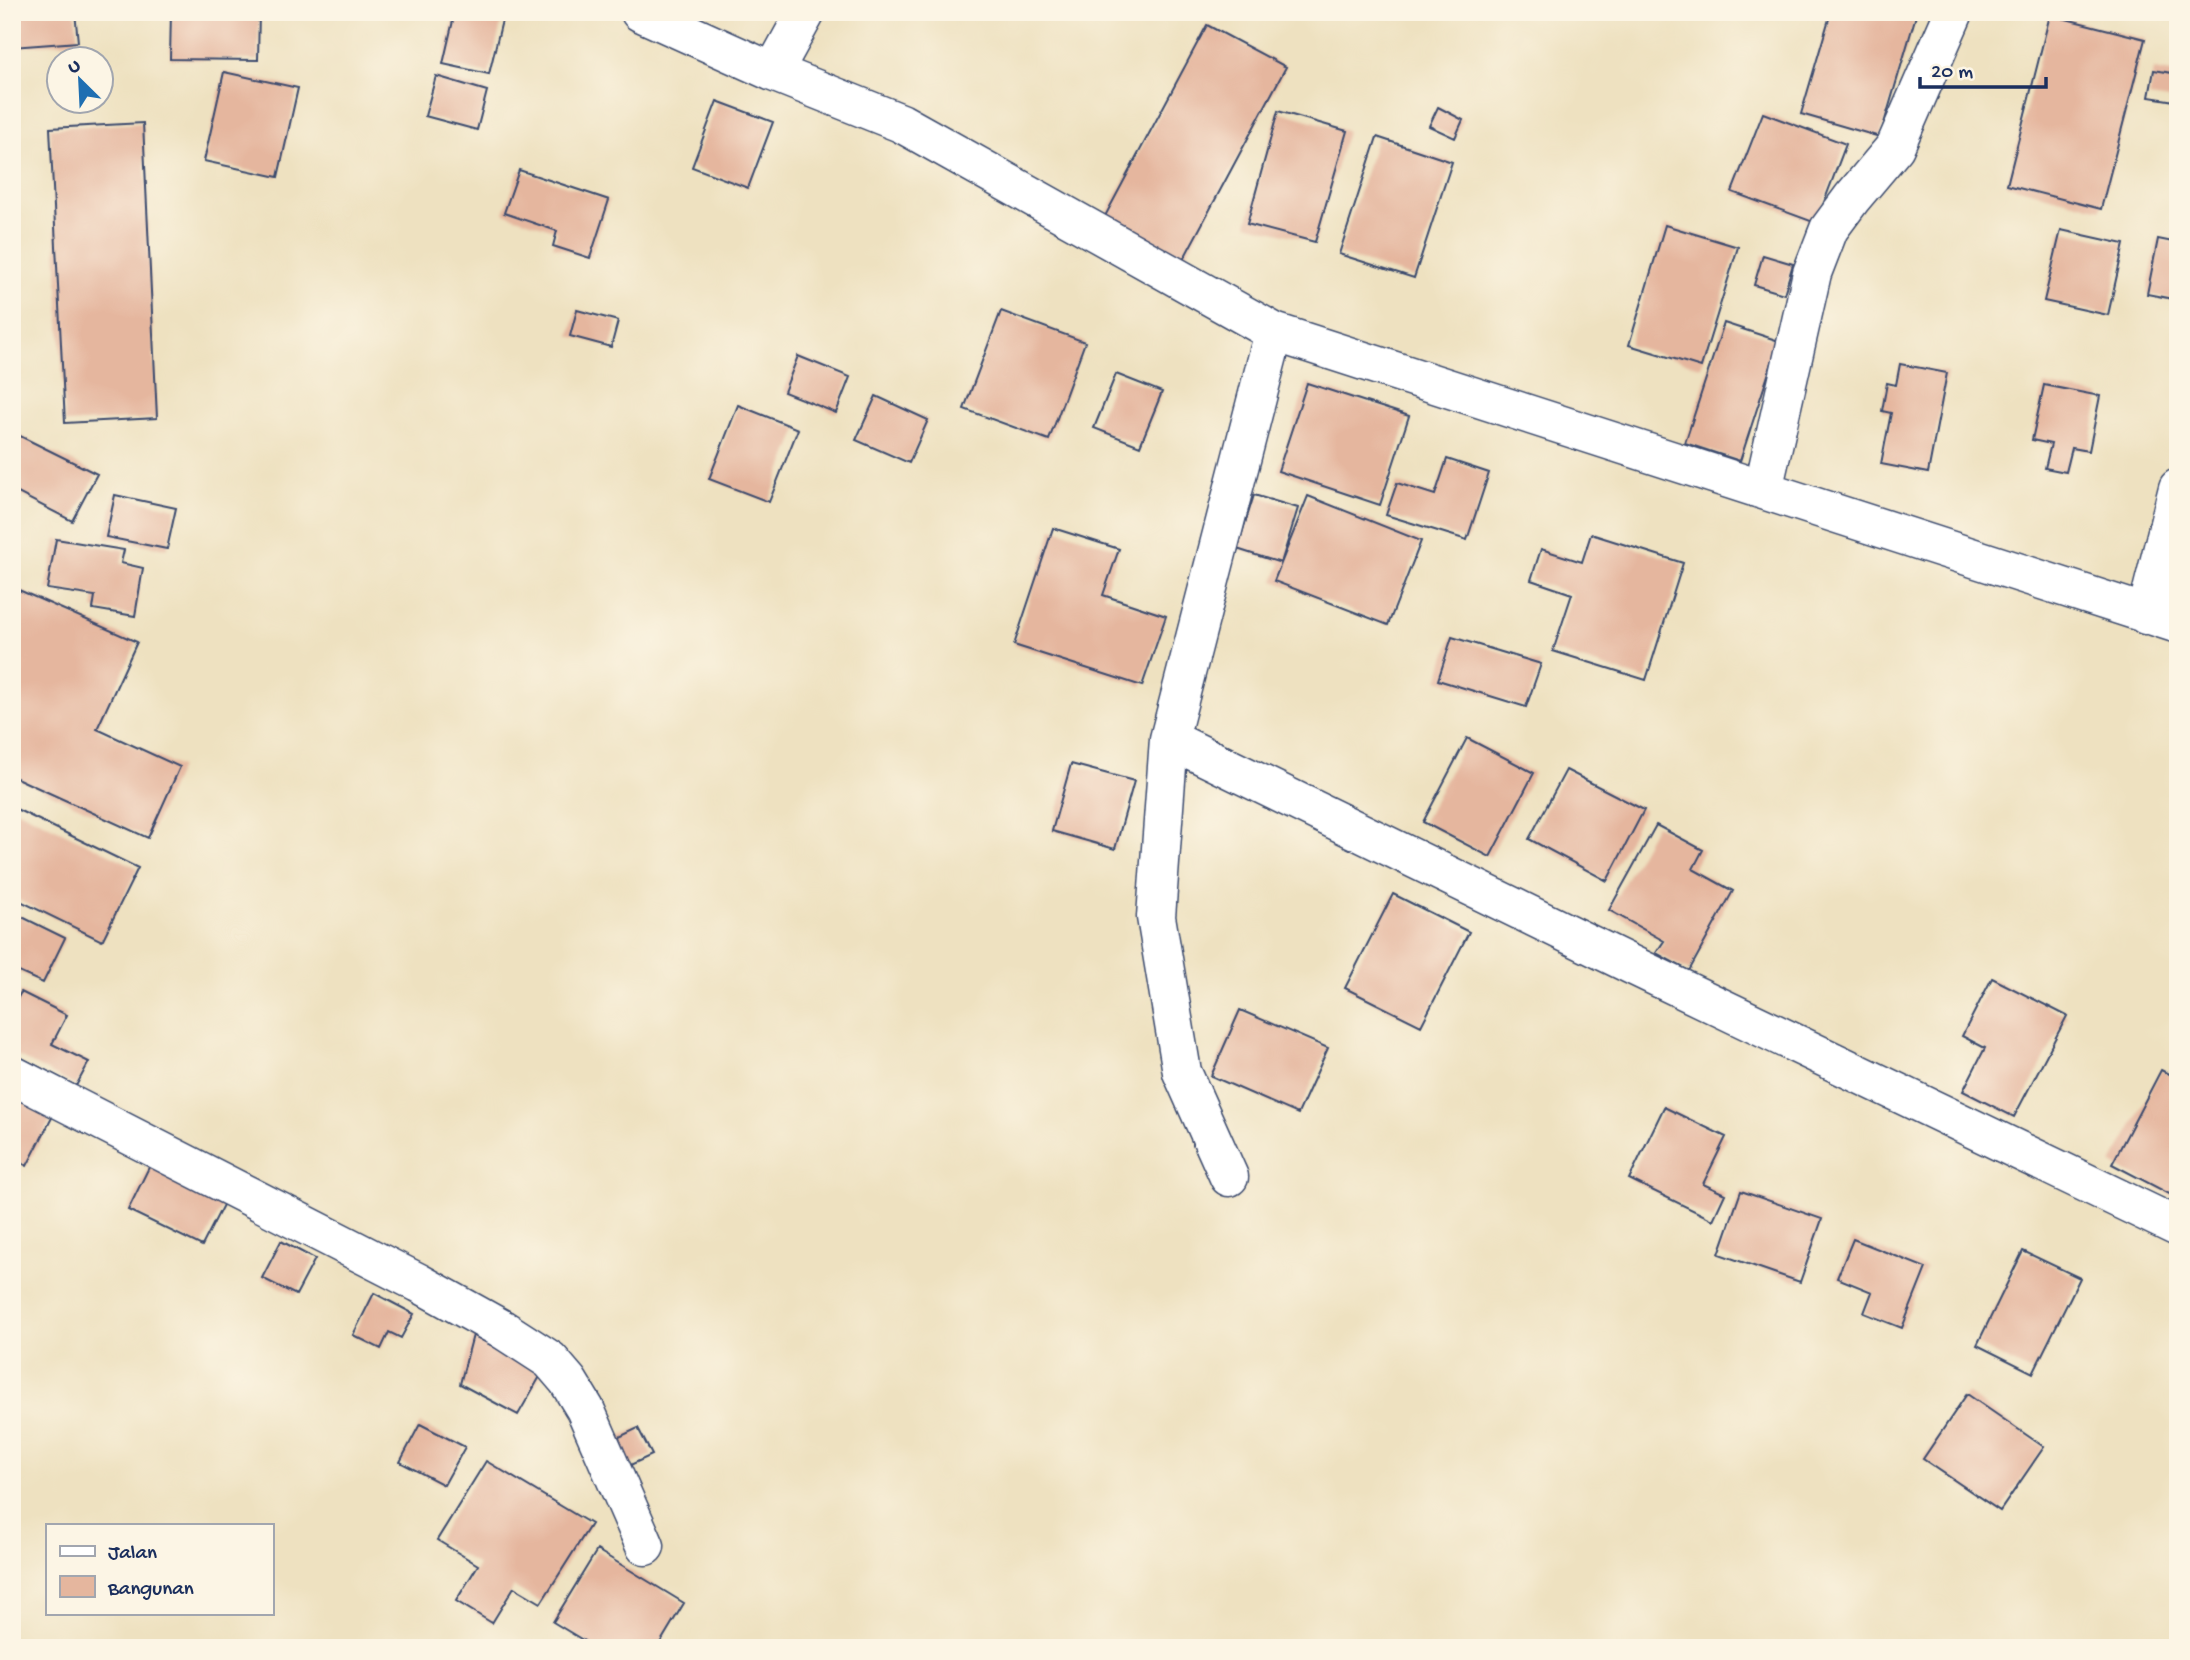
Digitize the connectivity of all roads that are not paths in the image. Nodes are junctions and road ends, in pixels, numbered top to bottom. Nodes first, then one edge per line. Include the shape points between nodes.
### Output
1 (640, 12) edge
2 (806, 12) edge
3 (1954, 12) edge
4 (773, 72) junction
5 (1274, 332) junction
6 (2178, 488) edge
7 (1763, 490) junction
8 (2162, 620) edge
9 (1169, 739) junction
10 (12, 1075) edge
11 (1229, 1177) dead end
12 (2178, 1227) edge
13 (645, 1546) dead end

1 - 4 street
2 - 4 street
3 - 7 street via 1895,147 1829,229 1812,273
4 - 5 street via 901,123
5 - 7 street
5 - 9 street
6 - 8 street
7 - 8 street
9 - 11 street via 1156,917 1182,1072
9 - 12 street
10 - 13 street via 419,1283 550,1360 585,1409

